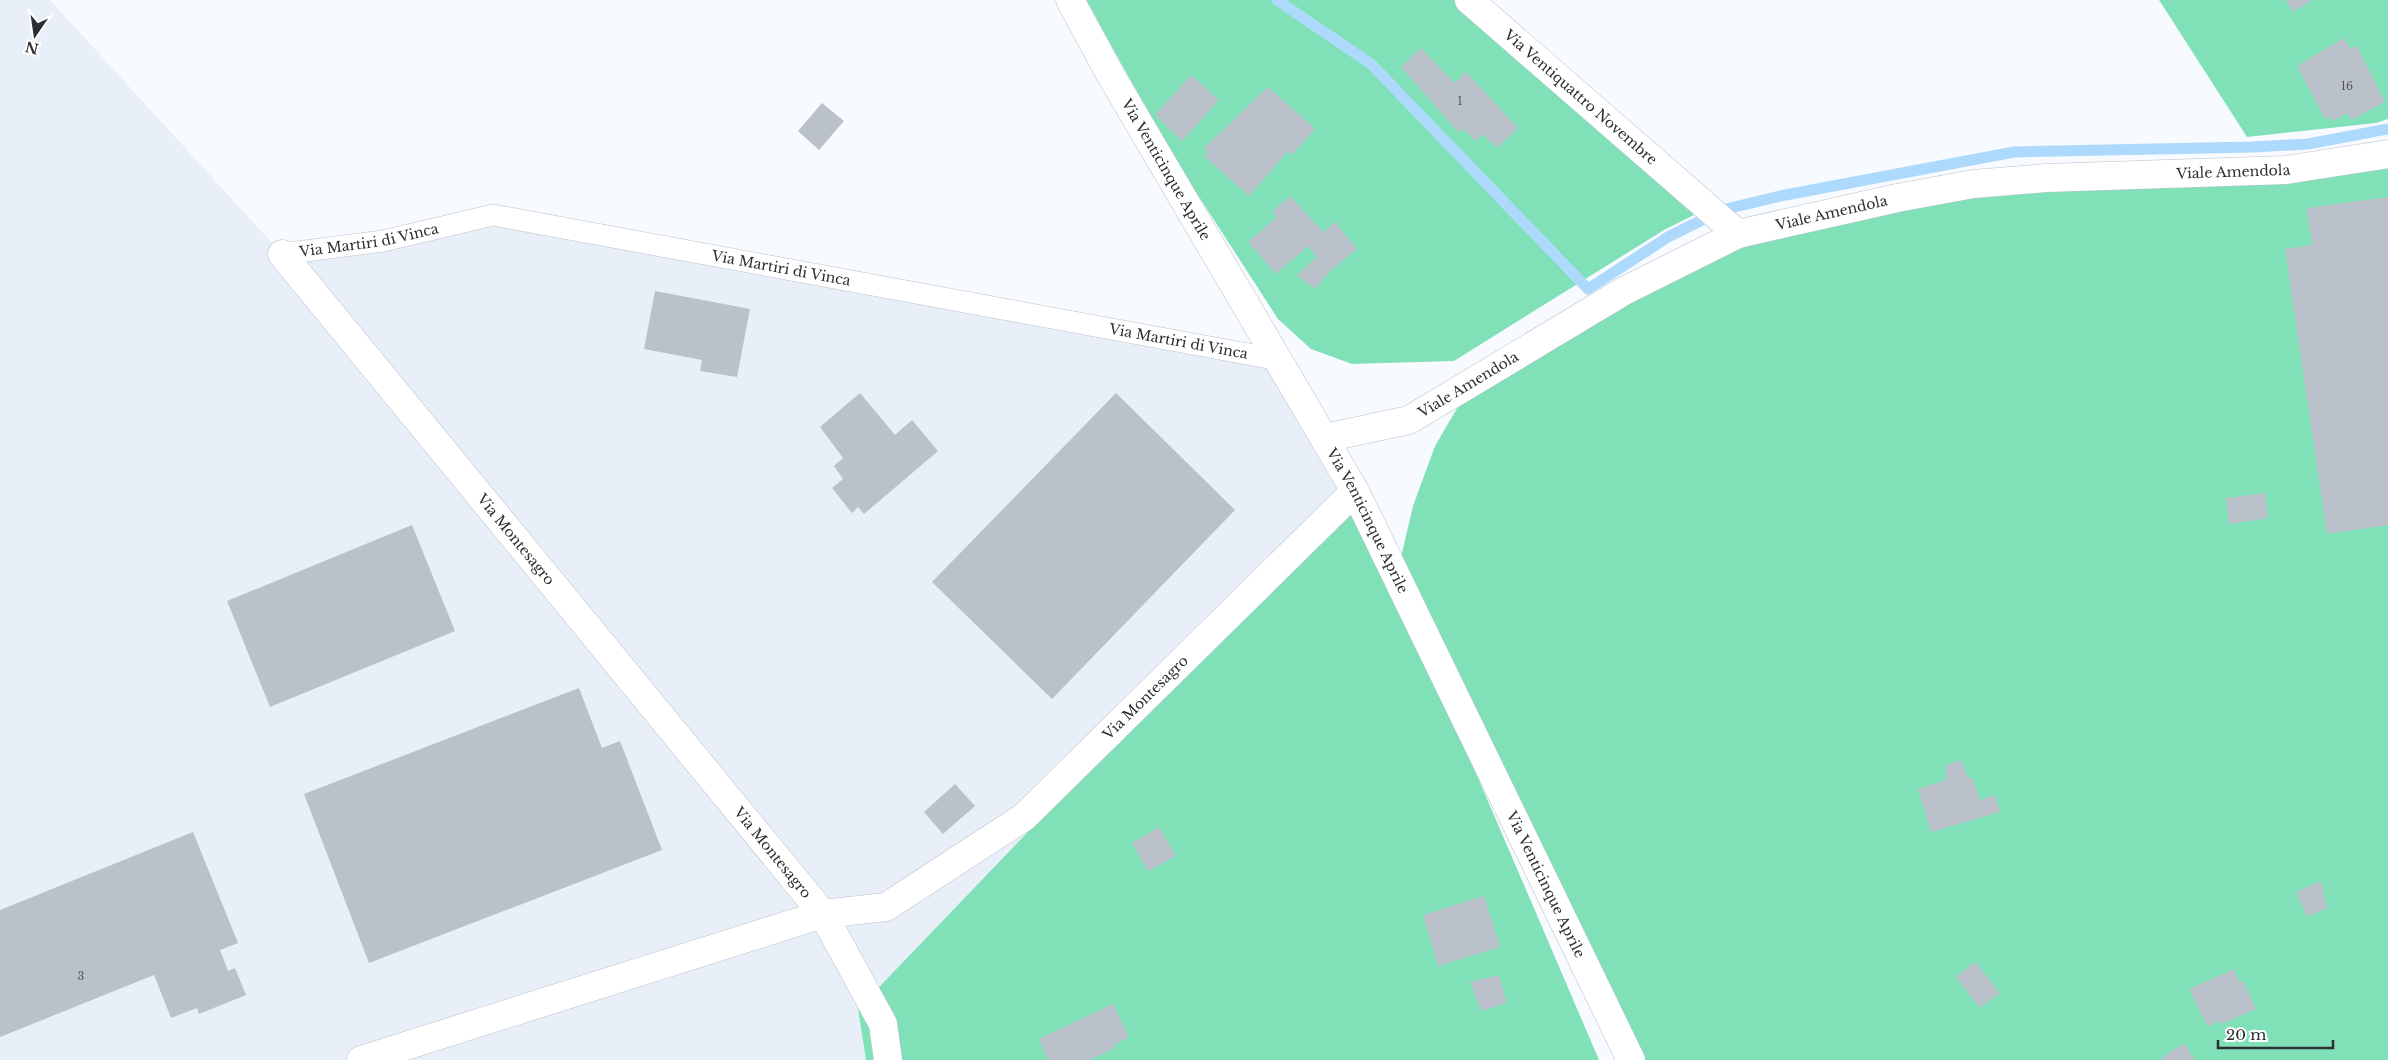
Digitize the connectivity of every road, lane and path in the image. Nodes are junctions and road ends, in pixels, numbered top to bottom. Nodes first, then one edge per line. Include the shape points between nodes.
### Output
1 (1070, 0) edge
2 (1469, 0) edge
3 (2388, 154) edge
4 (1730, 228) junction
5 (282, 254) joint
6 (1280, 360) junction
7 (1325, 438) junction
8 (1355, 491) junction
9 (823, 914) junction
10 (361, 1060) edge
11 (888, 1060) edge
12 (1631, 1060) edge

1 - 6 street, Via Venticinque Aprile via 1110,74
2 - 4 street, Via Ventiquattro Novembre
3 - 4 street, Viale Amendola via 2286,170 2046,178 1973,184
4 - 7 street, Viale Amendola via 1409,420
5 - 6 lane, Via Martiri di Vinca via 383,241 493,215
5 - 9 street, Via Montesagro
6 - 7 street, Via Venticinque Aprile
7 - 8 street, Via Venticinque Aprile
8 - 9 street, Via Montesagro via 1024,817 886,907
8 - 12 street, Via Venticinque Aprile
9 - 10 street
9 - 11 street via 883,1024

